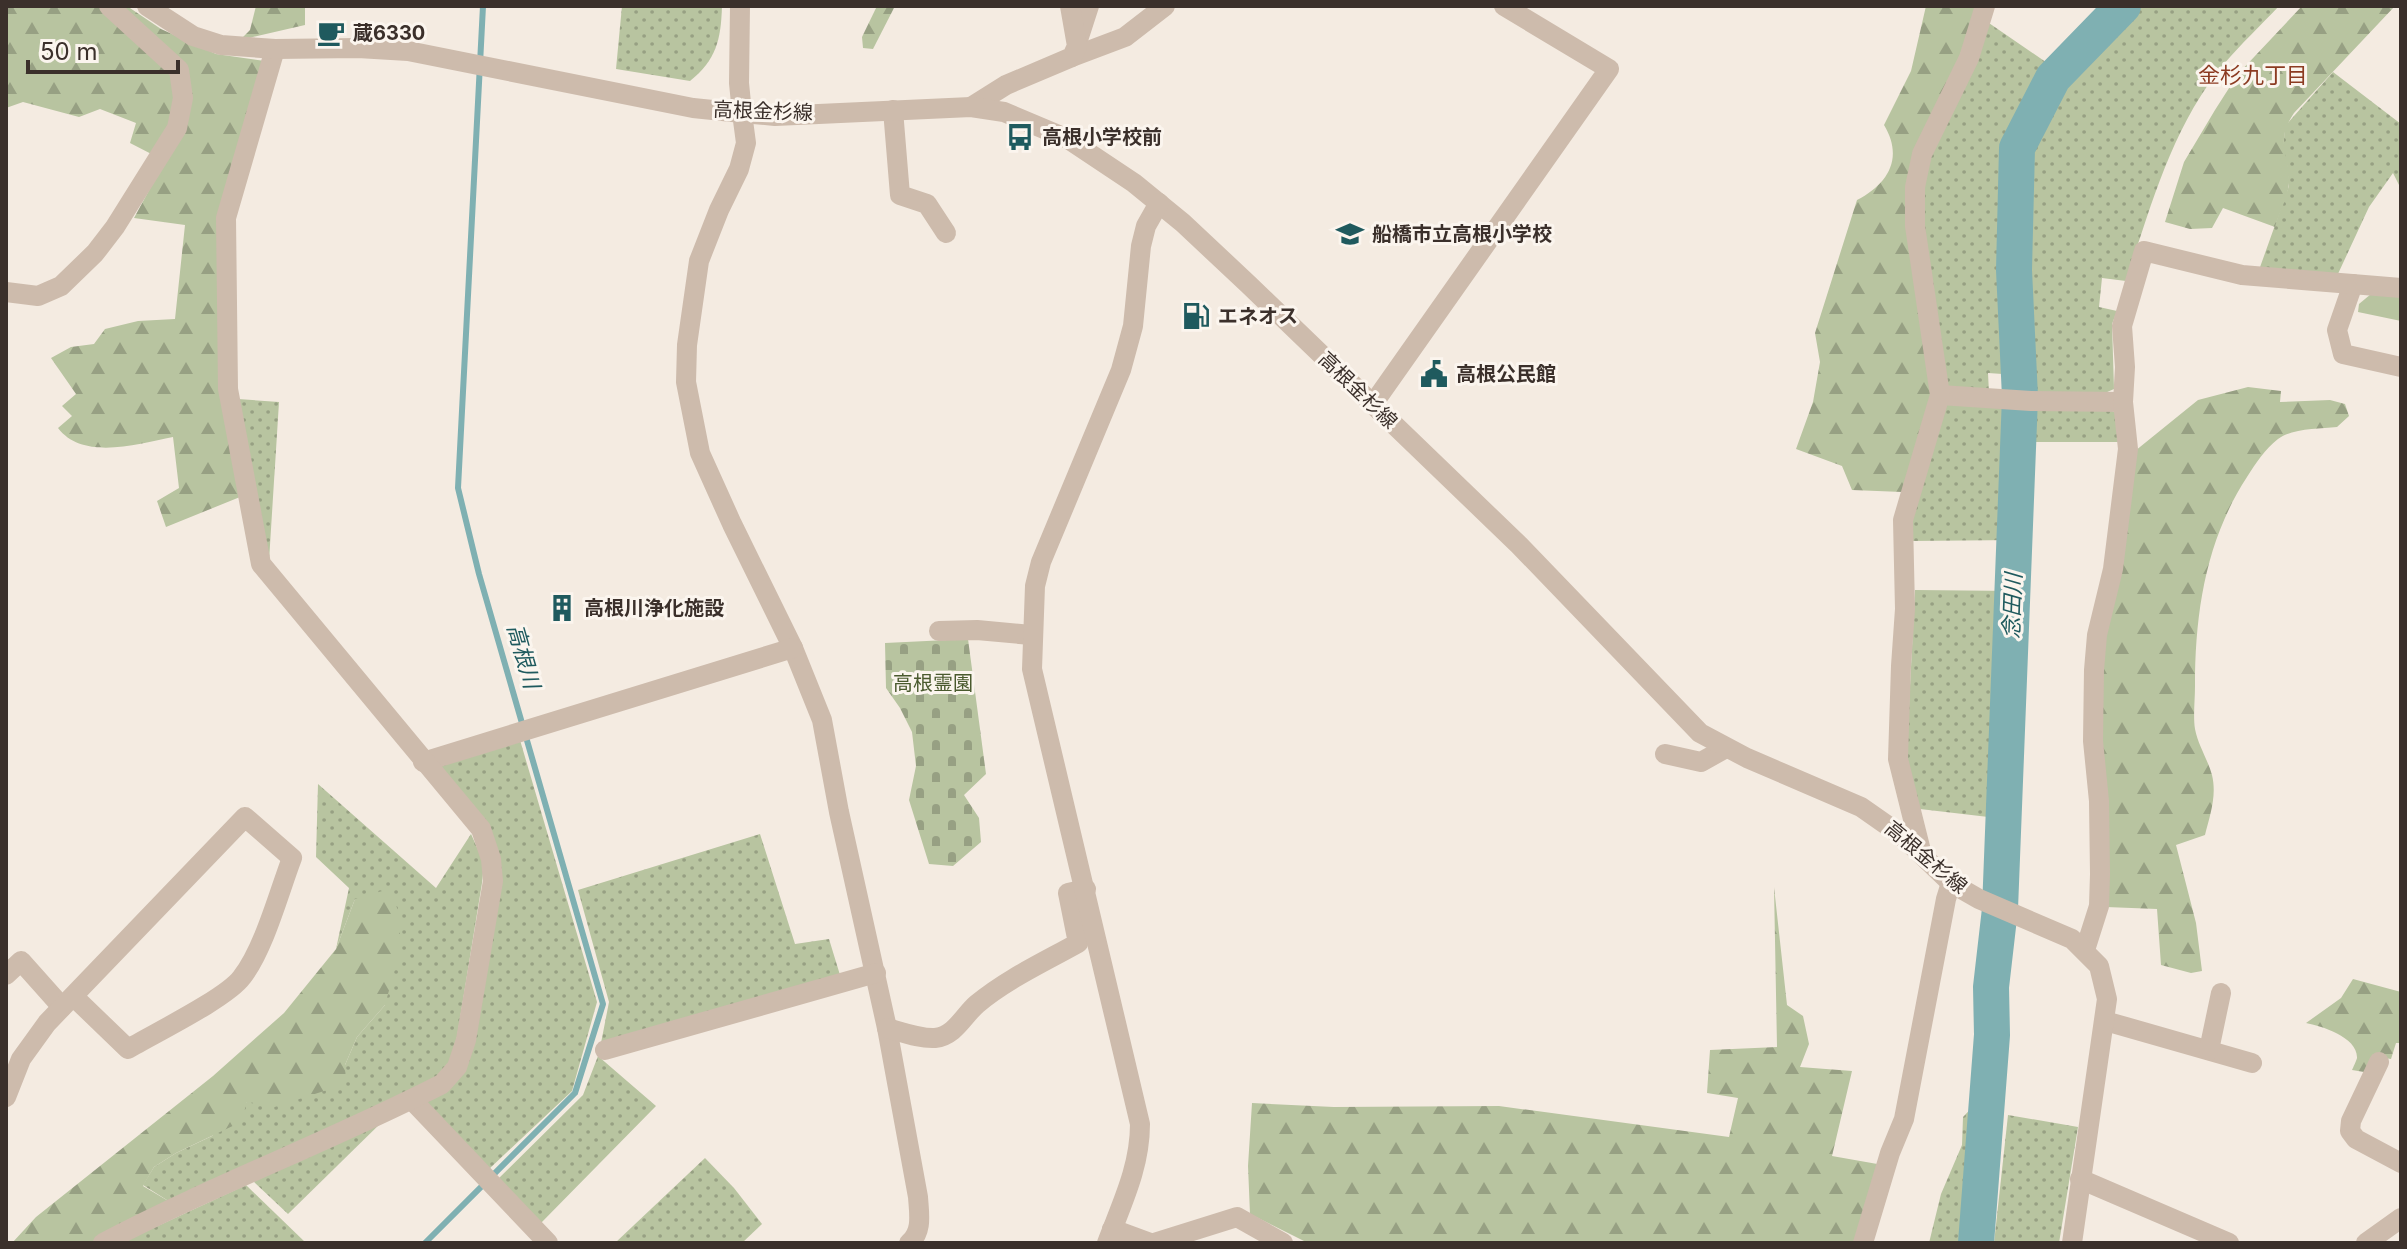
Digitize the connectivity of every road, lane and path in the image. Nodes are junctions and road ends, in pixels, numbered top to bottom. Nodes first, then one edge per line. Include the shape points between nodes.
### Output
1 (109, 6) edge
2 (147, 6) edge
3 (740, 6) edge
4 (1070, 6) edge
5 (1089, 6) edge
6 (1165, 6) edge
7 (1504, 6) edge
8 (1985, 6) edge
9 (275, 49) junction
10 (1074, 49) junction
11 (971, 107) junction
12 (893, 110) junction
13 (742, 113) junction
14 (1159, 203) junction
15 (946, 233) dead end
16 (2353, 284) junction
17 (2401, 288) edge
18 (6, 292) edge
19 (2401, 367) edge
20 (1940, 395) junction
21 (2123, 402) junction
22 (1373, 404) junction
23 (939, 631) dead end
24 (1031, 635) junction
25 (793, 648) junction
26 (1726, 748) junction
27 (1665, 754) dead end
28 (423, 762) junction
29 (1922, 855) junction
30 (1958, 887) junction
31 (1086, 889) junction
32 (2079, 944) junction
33 (876, 973) junction
34 (6, 975) edge
35 (2221, 993) dead end
36 (67, 1002) junction
37 (2105, 1021) junction
38 (887, 1028) junction
39 (605, 1050) dead end
40 (2209, 1050) junction
41 (2379, 1062) dead end
42 (2252, 1063) dead end
43 (6, 1097) edge
44 (412, 1100) junction
45 (2401, 1163) edge
46 (2080, 1179) junction
47 (2401, 1218) edge
48 (1110, 1236) edge
49 (103, 1243) edge
50 (548, 1243) edge
51 (909, 1243) edge
52 (1152, 1243) edge
53 (1283, 1243) edge
54 (1863, 1243) edge
55 (2072, 1243) edge
56 (2229, 1243) edge
57 (2366, 1243) edge

1 - 18 street via 179,70 183,98 177,128 115,227 84,264 61,286 38,296
2 - 9 street, 高根金杉線 via 193,36 221,45
3 - 13 street
4 - 10 street
5 - 10 street
6 - 10 street via 1125,37
7 - 22 street via 1609,69
8 - 20 street via 1969,58 1922,154 1915,187 1915,226
9 - 13 street, 高根金杉線 via 408,51 693,108
9 - 28 street via 226,218 228,389 261,564
10 - 11 street
11 - 12 street, 高根金杉線
11 - 14 street, 高根金杉線 via 1004,112 1068,139
12 - 13 street, 高根金杉線
12 - 15 street via 900,195 927,204
13 - 25 street via 746,143 739,169 699,261 686,382 700,453
14 - 22 street, 高根金杉線
14 - 24 street via 1141,246 1133,326 1121,370 1041,562
16 - 17 street
16 - 19 street via 2337,330 2343,354
16 - 21 street via 2242,275 2144,251 2122,326
20 - 21 street
20 - 29 street via 1903,520 1898,759
21 - 32 street via 2128,449 2094,670 2099,906
22 - 26 street, 高根金杉線 via 1519,545 1686,721
23 - 24 street
24 - 31 street via 1034,681
25 - 28 street
25 - 33 street via 822,720
26 - 27 street via 1701,762
26 - 29 street, 高根金杉線 via 1861,807
28 - 44 street via 481,829 493,881 457,1067 442,1084
29 - 30 street, 高根金杉線
30 - 32 street, 高根金杉線
30 - 54 street via 1946,899 1904,1119
31 - 38 street via 1068,893 1078,943 993,992 957,1027 937,1038
31 - 48 street via 1140,1124 1134,1173
32 - 37 street via 2099,966 2105,982
33 - 38 street
33 - 39 street
34 - 36 street via 21,961
35 - 40 street
36 - 36 street via 245,817 292,858 241,979 216,997 128,1049
36 - 43 street via 21,1059
37 - 40 street
37 - 46 street
38 - 51 street via 918,1197 920,1221
40 - 42 street
41 - 45 street via 2350,1131
44 - 49 street
44 - 50 street
46 - 55 street
46 - 56 street
47 - 57 street
48 - 52 street
52 - 53 street via 1237,1217

